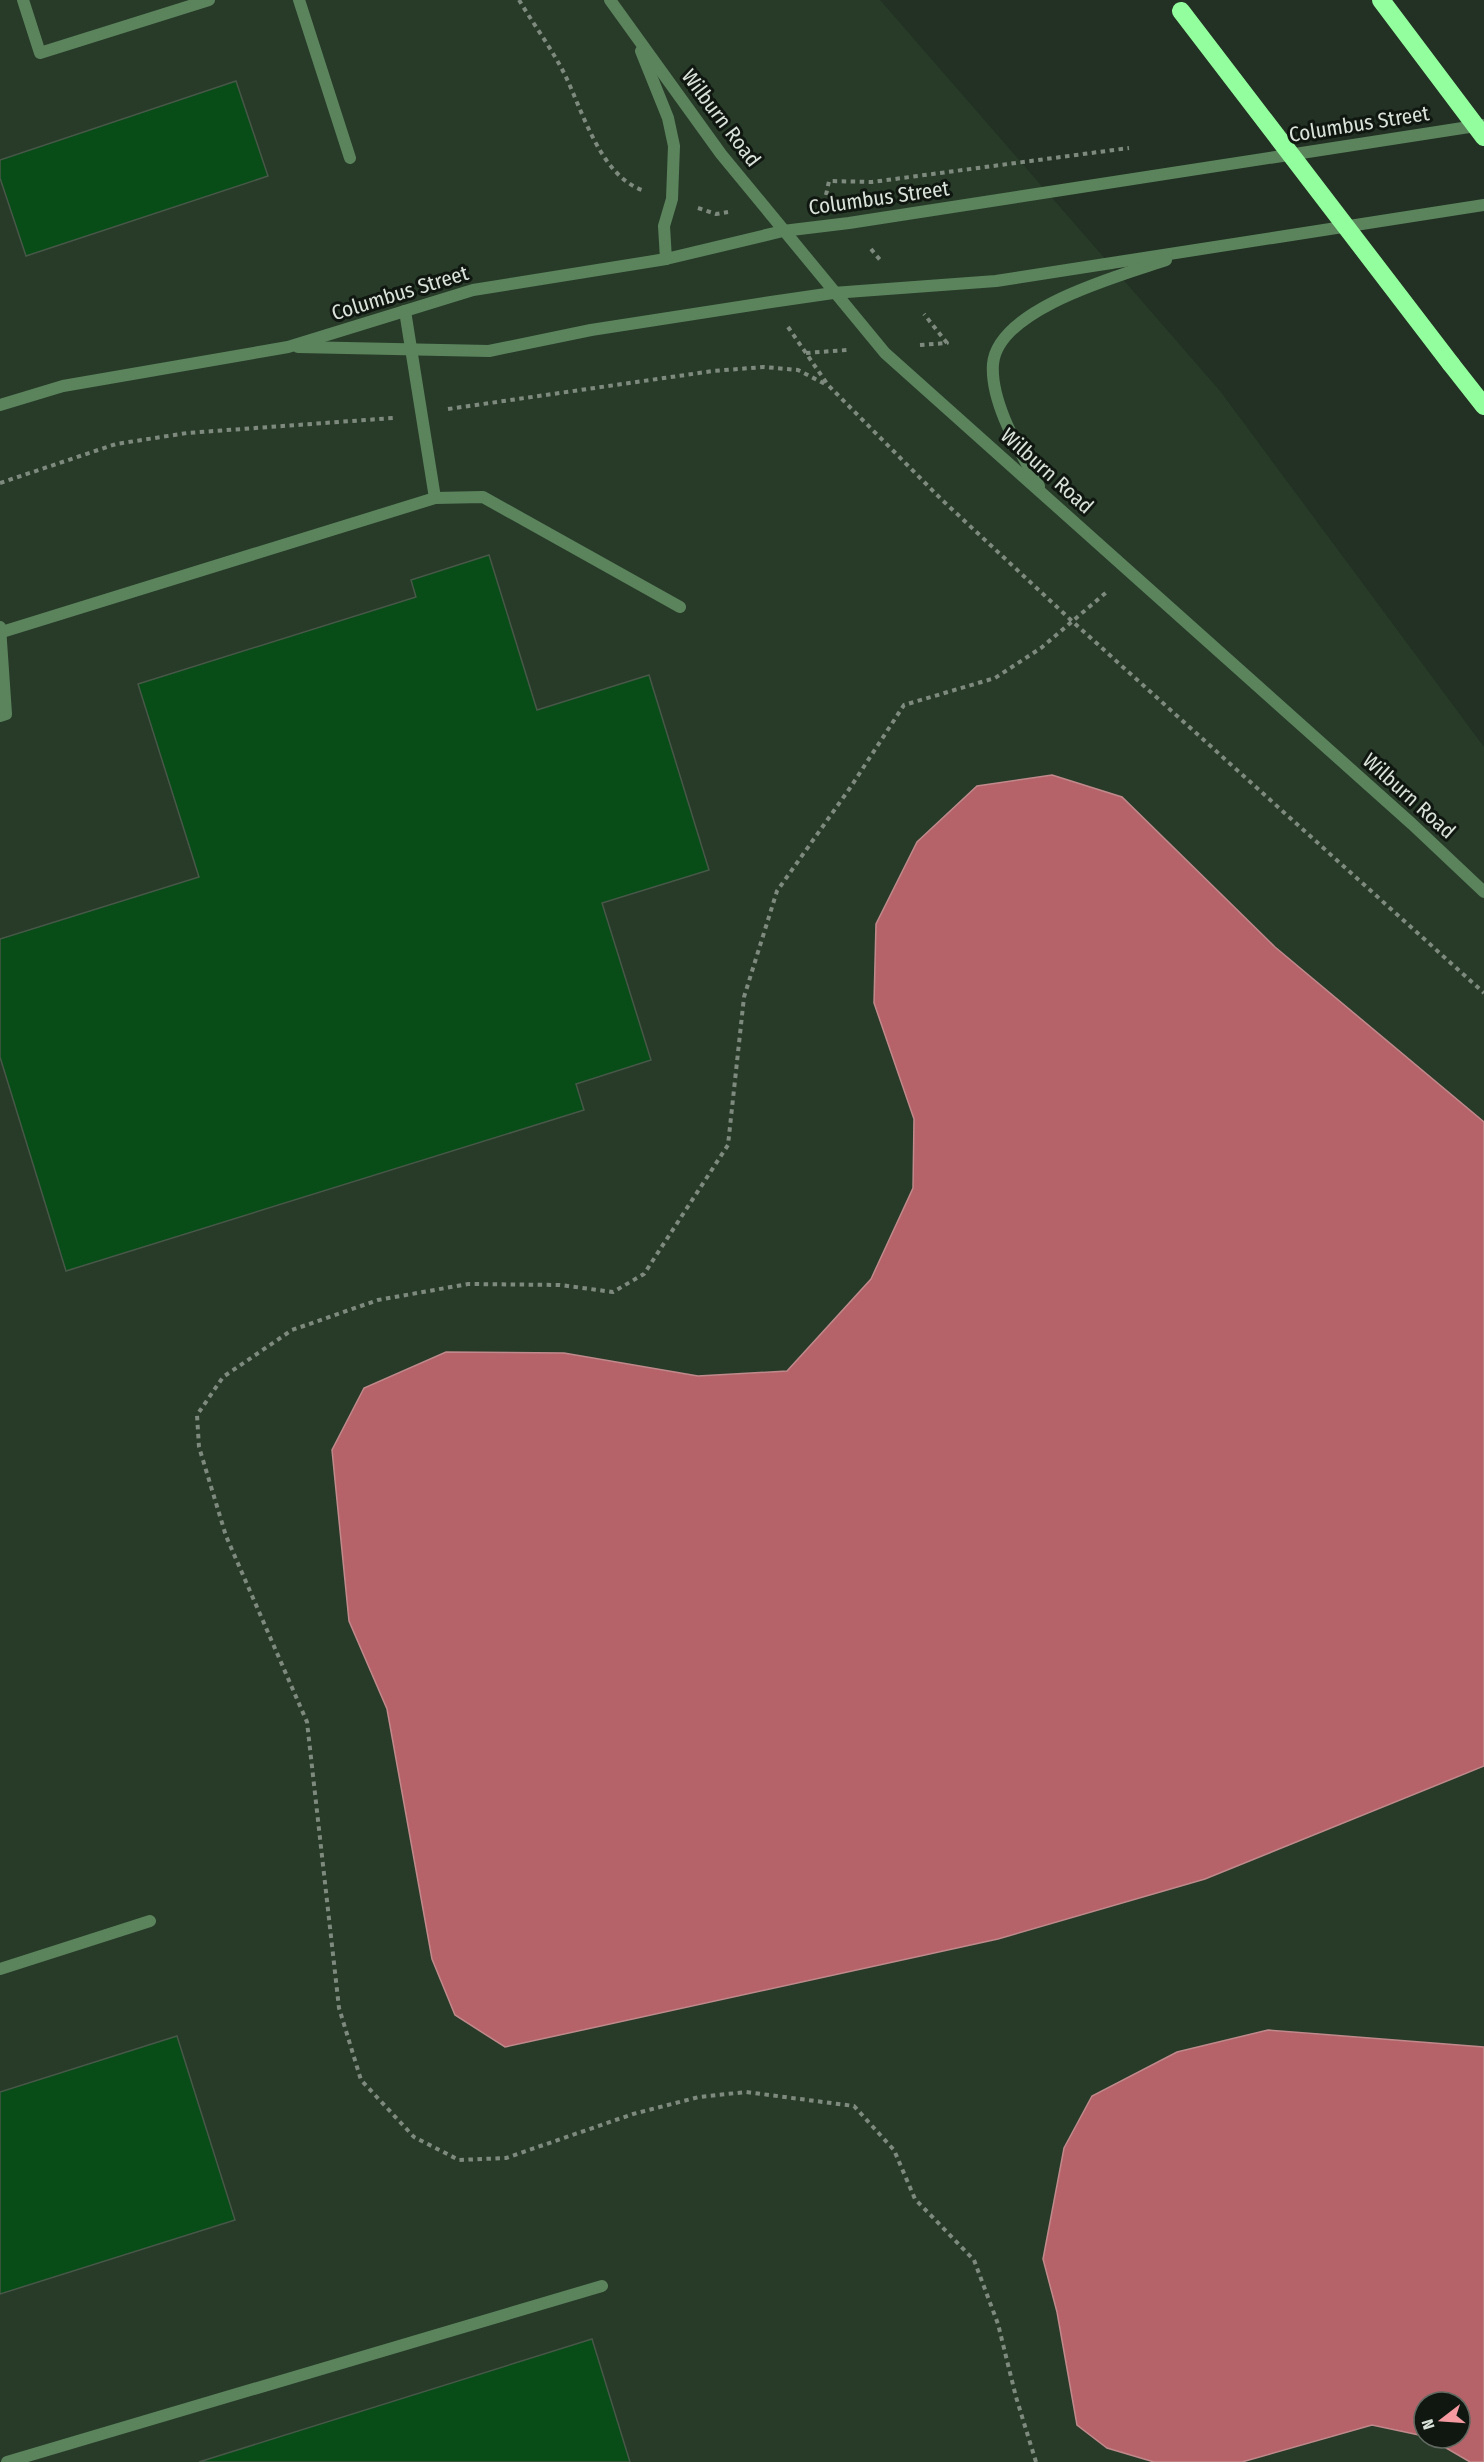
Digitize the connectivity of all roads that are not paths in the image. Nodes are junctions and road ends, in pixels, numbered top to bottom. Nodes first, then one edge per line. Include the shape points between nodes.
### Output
1 (23, 0) edge
2 (209, 0) edge
3 (299, 0) edge
4 (610, 0) edge
5 (1381, 0) edge
6 (1177, 5) edge
7 (633, 33) junction
8 (1484, 125) edge
9 (1484, 137) edge
10 (350, 158) dead end
11 (1484, 205) edge
12 (783, 231) junction
13 (1196, 249) junction
14 (666, 259) junction
15 (833, 293) junction
16 (405, 311) junction
17 (288, 347) junction
18 (412, 349) junction
19 (0, 405) edge
20 (1484, 406) edge
21 (1044, 495) junction
22 (435, 498) junction
23 (680, 607) dead end
24 (1, 630) edge
25 (0, 716) edge
26 (1484, 892) edge
27 (150, 1921) dead end
28 (0, 1969) edge
29 (602, 2286) dead end
30 (7, 2462) edge

1 - 2 street via 40,53
3 - 10 street
4 - 7 street, Wilburn Road
5 - 9 highway, bridge
6 - 20 highway, bridge
7 - 12 street, Wilburn Road
7 - 14 street, Wilburn Road via 668,118 674,146 673,189 664,226
8 - 12 street, Columbus Street
11 - 13 street, Columbus Street
12 - 14 street, Columbus Street
12 - 15 street, Wilburn Road
13 - 15 street, Columbus Street via 996,281
13 - 21 street, Columbus Street via 1089,287 1044,308 1017,325 999,344 993,364 997,390 1009,429
14 - 16 street, Columbus Street via 473,290
15 - 18 street, Columbus Street via 591,330 489,351
15 - 21 street, Wilburn Road via 885,353
16 - 17 street, Columbus Street
16 - 18 street
17 - 18 street, Columbus Street
17 - 19 street, Columbus Street via 63,386
18 - 22 street
21 - 26 street, Wilburn Road
22 - 23 street via 483,497
22 - 24 street
24 - 25 street via 6,714
27 - 28 street
29 - 30 street

